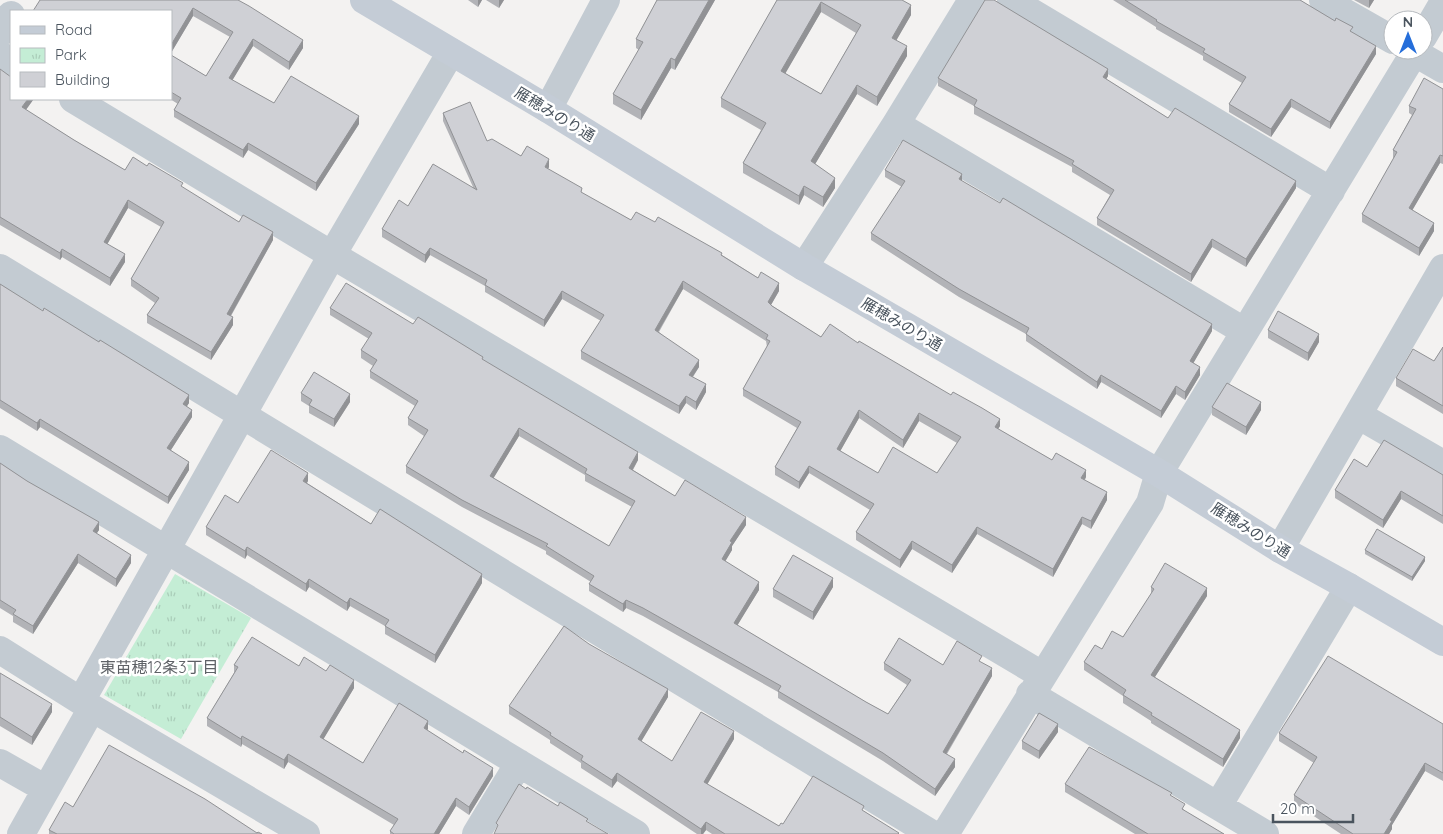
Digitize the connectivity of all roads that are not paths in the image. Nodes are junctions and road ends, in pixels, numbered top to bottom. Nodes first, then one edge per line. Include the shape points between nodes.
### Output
1 (606, 0) edge
2 (972, 0) edge
3 (1011, 0) edge
4 (1323, 0) edge
5 (375, 3) edge
6 (1443, 4) edge
7 (10, 17) edge
8 (1433, 17) edge
9 (1383, 31) edge
10 (0, 33) edge
11 (451, 52) junction
12 (1403, 60) edge
13 (1430, 60) edge
14 (1443, 69) edge
15 (75, 100) edge
16 (548, 109) junction
17 (896, 124) junction
18 (1331, 191) junction
19 (332, 255) junction
20 (0, 268) edge
21 (804, 268) junction
22 (1443, 268) edge
23 (1244, 331) junction
24 (242, 415) junction
25 (1358, 415) junction
26 (0, 449) edge
27 (1443, 464) edge
28 (1159, 472) junction
29 (1280, 549) junction
30 (165, 550) junction
31 (1349, 587) junction
32 (1443, 642) edge
33 (0, 650) edge
34 (1036, 685) junction
35 (87, 705) junction
36 (0, 763) edge
37 (519, 763) junction
38 (46, 789) junction
39 (1218, 806) junction
40 (21, 834) edge
41 (306, 834) edge
42 (476, 834) edge
43 (636, 834) edge
44 (932, 834) edge
45 (945, 834) edge
46 (1265, 834) edge

1 - 16 street
2 - 17 street
3 - 18 street
4 - 9 street
5 - 11 street, 雁穂みのり通
6 - 8 street
7 - 10 street
11 - 16 street, 雁穂みのり通
11 - 19 street
12 - 18 street
13 - 14 street
15 - 19 street
16 - 21 street, 雁穂みのり通
17 - 21 street
17 - 23 street
18 - 23 street
19 - 24 street
19 - 34 street
20 - 24 street
21 - 28 street, 雁穂みのり通
22 - 25 street
23 - 28 street
24 - 30 street
24 - 44 street
25 - 27 street
25 - 29 street
26 - 30 street
28 - 29 street, 雁穂みのり通
28 - 34 street via 1150,503
29 - 31 street, 雁穂みのり通
30 - 35 street
30 - 37 street
31 - 32 street, 雁穂みのり通
31 - 39 street
33 - 35 street
34 - 39 street
34 - 45 street
35 - 38 street
35 - 41 street
36 - 38 street
37 - 42 street
37 - 43 street
38 - 40 street
39 - 46 street

